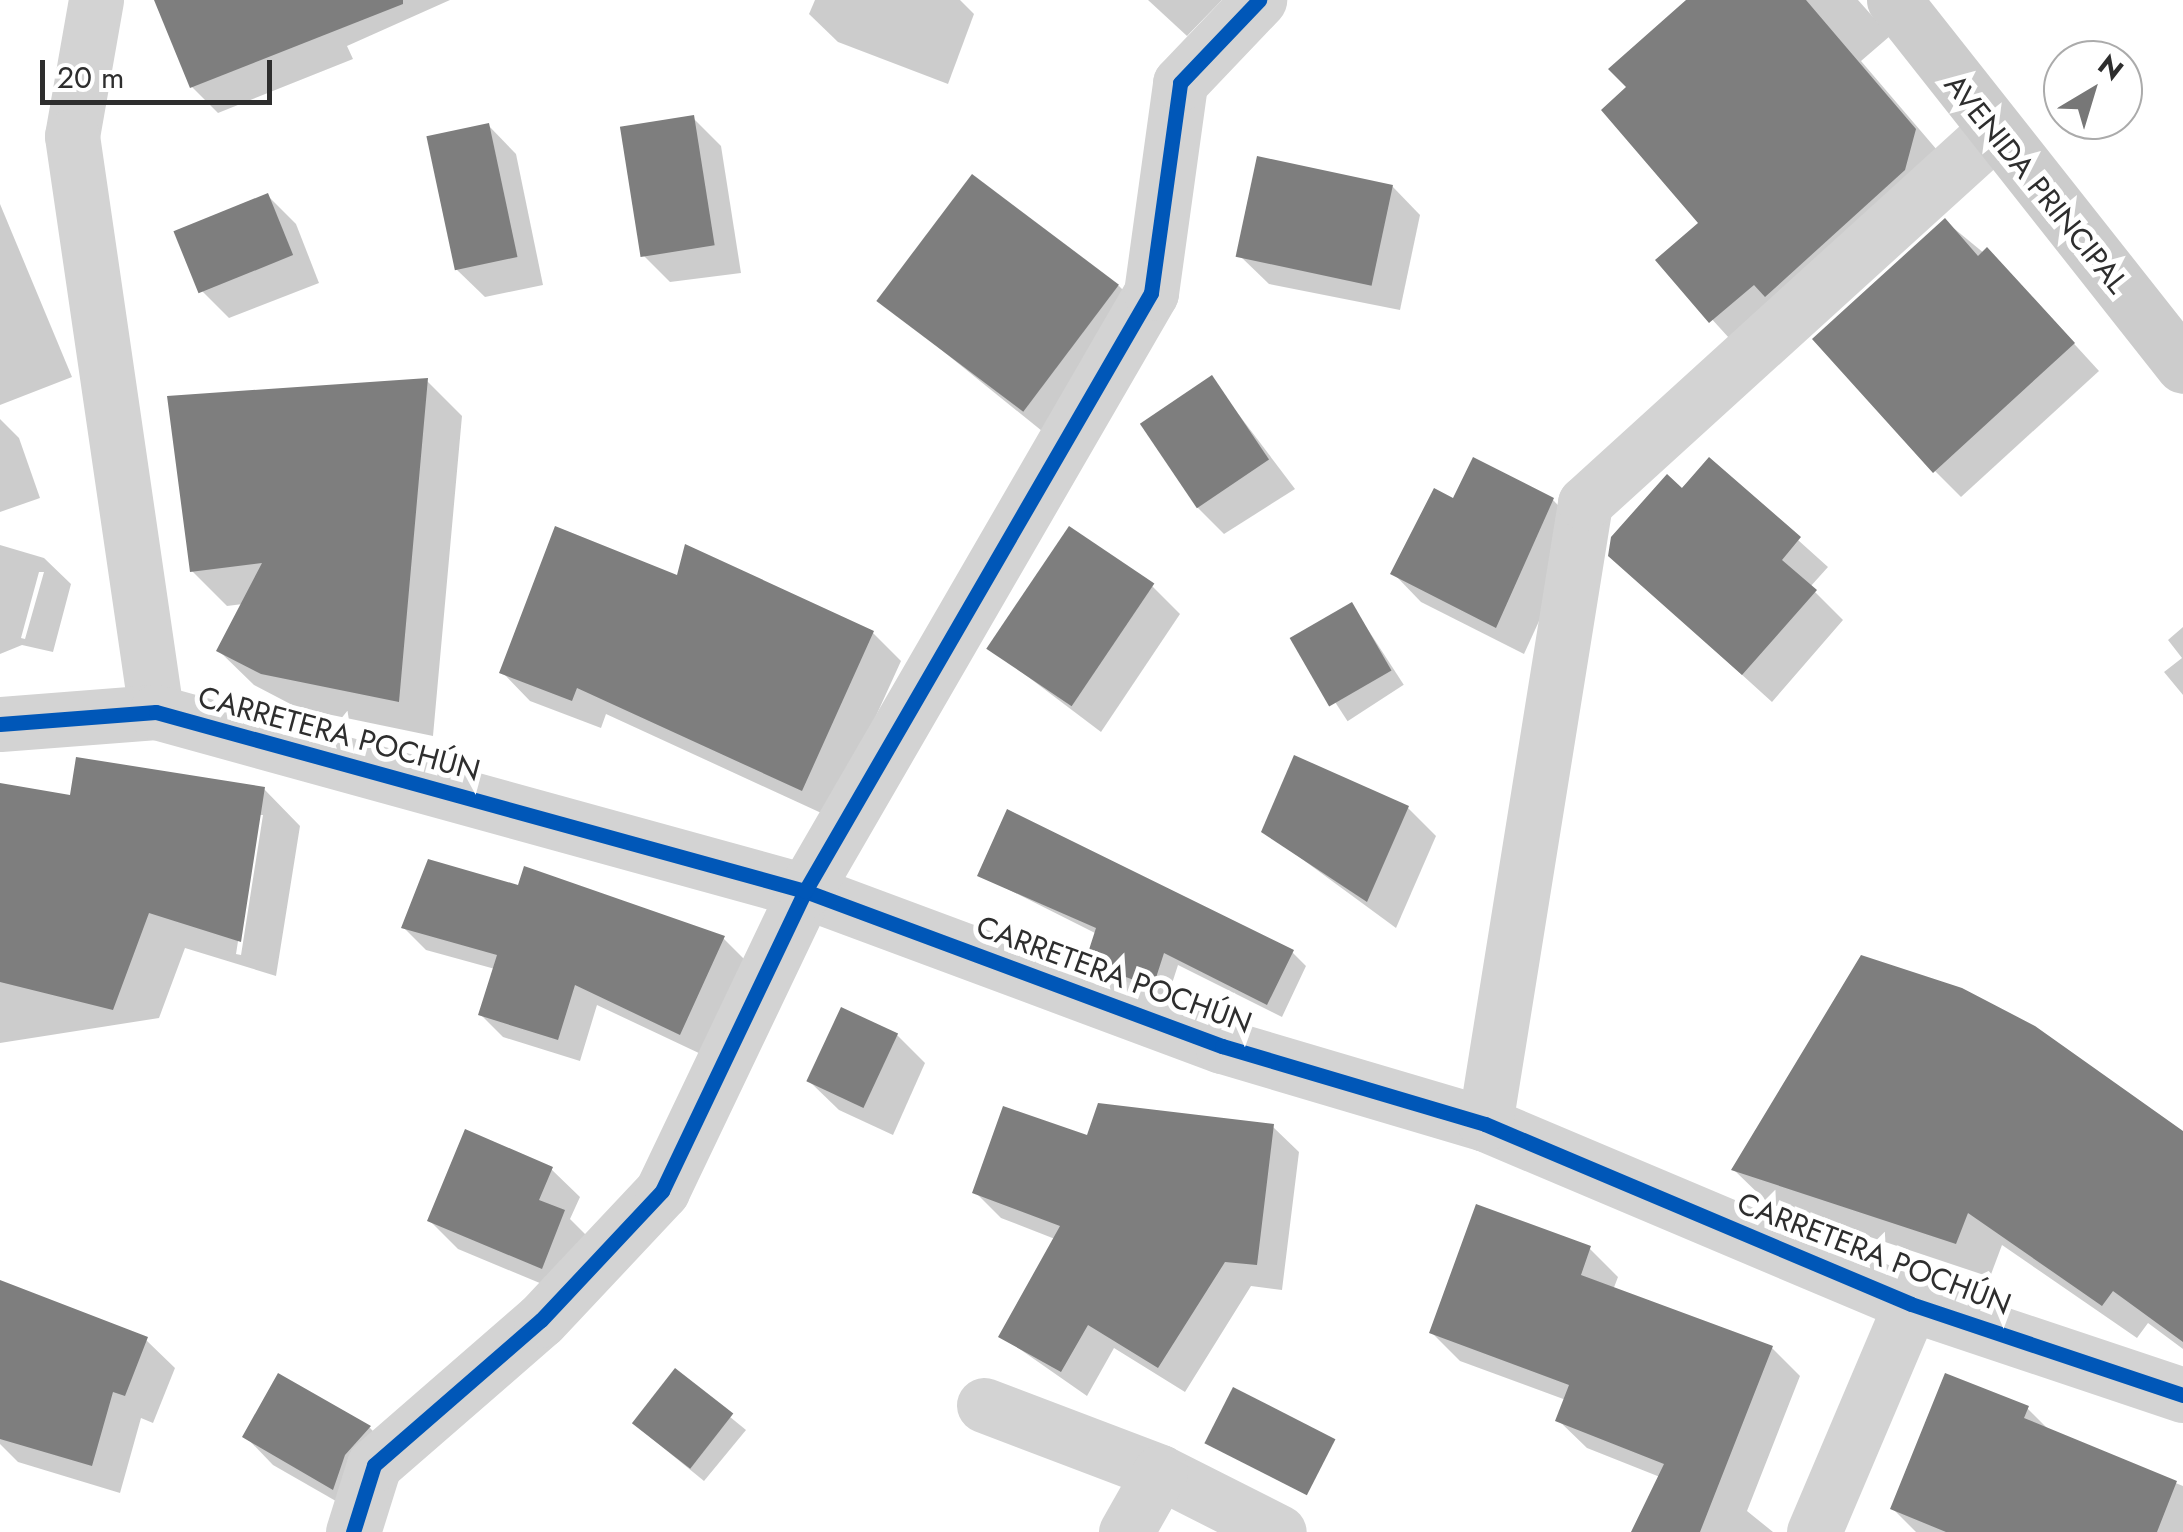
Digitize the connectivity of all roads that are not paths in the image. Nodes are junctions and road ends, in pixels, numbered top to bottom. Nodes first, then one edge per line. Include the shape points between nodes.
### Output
1 (96, 0) edge
2 (1258, 0) edge
3 (1894, 0) edge
4 (1992, 134) junction
5 (2183, 366) edge
6 (156, 712) junction
7 (0, 724) edge
8 (805, 891) junction
9 (1484, 1124) junction
10 (1911, 1304) junction
11 (2183, 1395) edge
12 (984, 1404) dead end
13 (1160, 1472) junction
14 (353, 1532) edge
15 (1126, 1532) edge
16 (1279, 1532) edge
17 (1814, 1532) edge

1 - 6 street via 72,136
2 - 8 street via 1180,83 1151,293
3 - 4 main road, AVENIDA PRINCIPAL
4 - 5 main road, AVENIDA PRINCIPAL
4 - 9 street via 1585,504
6 - 7 street, CARRETERA POCHÚN
6 - 8 street, CARRETERA POCHÚN
8 - 9 street, CARRETERA POCHÚN via 1222,1046
8 - 14 street via 662,1192 541,1320 374,1465
9 - 10 street, CARRETERA POCHÚN
10 - 11 street, CARRETERA POCHÚN
10 - 17 street
12 - 13 street
13 - 15 street
13 - 16 street

